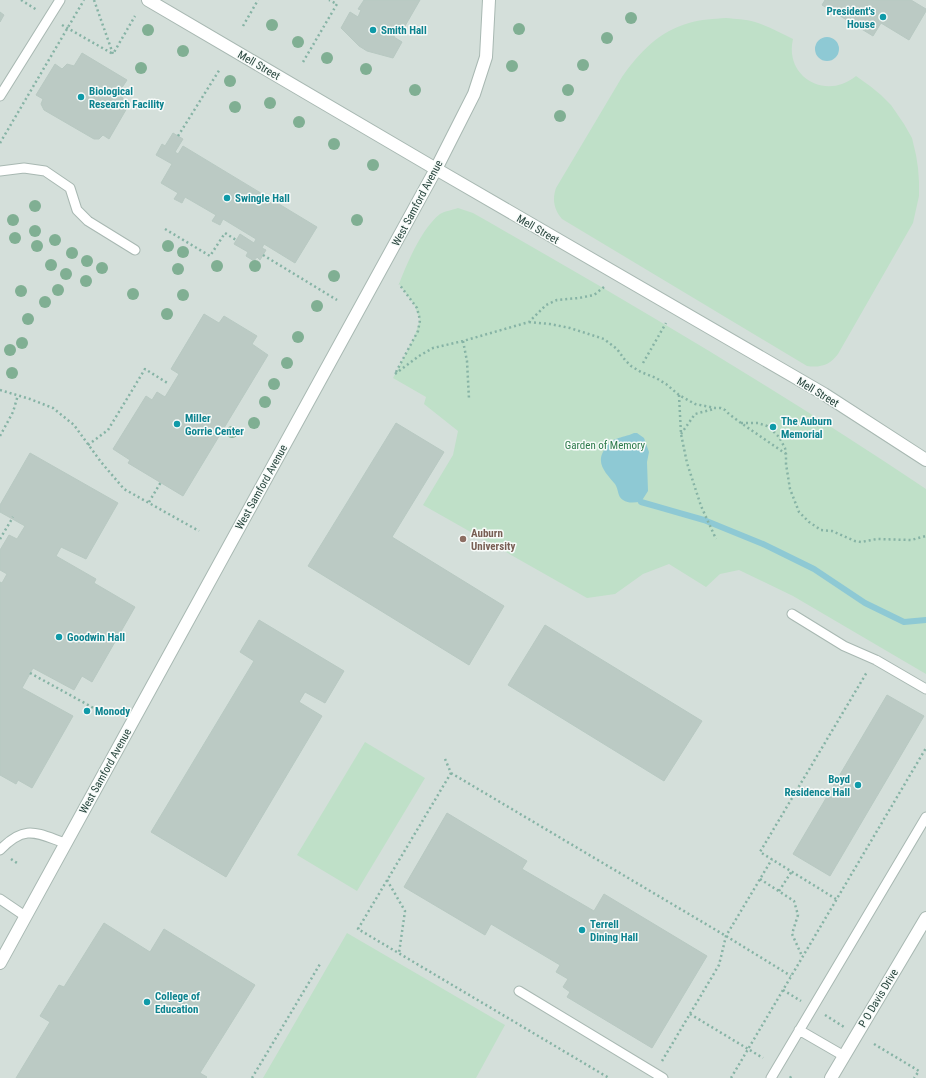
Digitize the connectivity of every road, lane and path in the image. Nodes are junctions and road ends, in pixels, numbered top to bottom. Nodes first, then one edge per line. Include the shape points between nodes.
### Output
1 (21, 0) edge
2 (60, 0) edge
3 (84, 0) edge
4 (94, 0) edge
5 (148, 0) edge
6 (258, 0) edge
7 (329, 0) edge
8 (489, 0) edge
9 (40, 11) dead end
10 (135, 16) dead end
11 (243, 26) dead end
12 (68, 29) junction
13 (113, 54) junction
14 (303, 62) dead end
15 (220, 69) dead end
16 (0, 96) edge
17 (178, 136) dead end
18 (0, 143) edge
19 (436, 169) junction
20 (0, 170) edge
21 (165, 229) dead end
22 (236, 240) dead end
23 (135, 250) dead end
24 (263, 255) dead end
25 (399, 284) dead end
26 (604, 288) dead end
27 (337, 300) dead end
28 (529, 322) junction
29 (666, 323) dead end
30 (463, 341) junction
31 (643, 363) dead end
32 (169, 384) dead end
33 (0, 390) edge
34 (18, 395) junction
35 (679, 395) junction
36 (469, 399) dead end
37 (715, 408) junction
38 (741, 423) junction
39 (681, 434) junction
40 (0, 436) edge
41 (88, 445) junction
42 (786, 454) junction
43 (926, 460) edge
44 (161, 482) dead end
45 (149, 502) junction
46 (13, 517) dead end
47 (199, 531) dead end
48 (926, 536) edge
49 (716, 538) dead end
50 (0, 540) edge
51 (792, 614) dead end
52 (870, 668) dead end
53 (30, 673) dead end
54 (926, 689) edge
55 (99, 712) dead end
56 (926, 748) edge
57 (445, 759) dead end
58 (451, 773) junction
59 (926, 817) edge
60 (65, 843) junction
61 (0, 850) edge
62 (772, 859) junction
63 (792, 871) junction
64 (760, 879) junction
65 (387, 880) junction
66 (779, 891) junction
67 (0, 899) edge
68 (836, 899) junction
69 (25, 916) junction
70 (926, 918) edge
71 (726, 936) junction
72 (400, 954) junction
73 (802, 956) junction
74 (0, 963) edge
75 (320, 964) dead end
76 (791, 976) junction
77 (783, 990) junction
78 (519, 991) dead end
79 (803, 1002) dead end
80 (821, 1012) dead end
81 (690, 1014) junction
82 (843, 1026) dead end
83 (800, 1030) junction
84 (874, 1044) dead end
85 (748, 1049) junction
86 (844, 1056) junction
87 (764, 1058) dead end
88 (654, 1073) junction
89 (252, 1078) edge
90 (609, 1078) edge
91 (663, 1078) edge
92 (731, 1078) edge
93 (771, 1078) edge
94 (831, 1078) edge
95 (914, 1078) edge

1 - 9 path
2 - 16 lane
3 - 12 path
4 - 13 path
5 - 19 street, Mell Street
6 - 11 path
7 - 14 path via 336,4
8 - 19 street, West Samford Avenue via 486,57 474,94
10 - 13 path
12 - 13 path
12 - 18 path
15 - 17 path
19 - 43 street, Mell Street via 824,394
19 - 60 street, West Samford Avenue
20 - 23 lane via 24,168 45,171 70,188 77,210 88,221
21 - 22 path via 210,256 225,233
24 - 27 path
25 - 30 path via 417,308 420,320 418,332 395,374 433,348
26 - 28 path via 594,295 557,300 546,305
28 - 30 path
28 - 35 path via 570,328 604,339 617,349 631,366 666,384
29 - 31 path
30 - 36 path
32 - 41 path via 145,370 108,430
33 - 34 path
34 - 40 path via 13,412
34 - 41 path via 53,408 74,425
35 - 37 path via 695,404
35 - 39 path
37 - 38 path via 725,410
37 - 39 path via 696,414
38 - 42 path
38 - 42 path via 767,426 779,437
39 - 49 path via 701,506
41 - 45 path via 124,489
42 - 48 path via 790,489 799,512 821,530 832,531 861,542 877,539 911,540
44 - 45 path
45 - 47 path
46 - 50 path
51 - 54 lane via 844,646 876,660
52 - 62 path via 760,852
53 - 55 path
56 - 68 path
57 - 58 path
58 - 65 path
58 - 71 path
59 - 83 lane
60 - 61 lane via 34,832 20,834
60 - 69 street, West Samford Avenue
62 - 63 path
62 - 64 path
63 - 66 path
63 - 68 path
64 - 66 path
64 - 71 path
65 - 72 path via 405,911
65 - 72 path via 358,929
66 - 73 path via 794,900 798,915 792,934
67 - 69 lane
68 - 73 path
69 - 74 street, West Samford Avenue
70 - 86 street, P O Davis Drive
71 - 76 path
71 - 81 path via 719,965
72 - 90 path
73 - 76 path
75 - 89 path
76 - 77 path
77 - 79 path
77 - 85 path
78 - 88 lane
80 - 82 path
81 - 85 path
81 - 88 path
83 - 86 lane
83 - 93 lane
84 - 95 path via 918,1071
85 - 87 path
85 - 92 path
86 - 94 street, P O Davis Drive
88 - 91 lane

